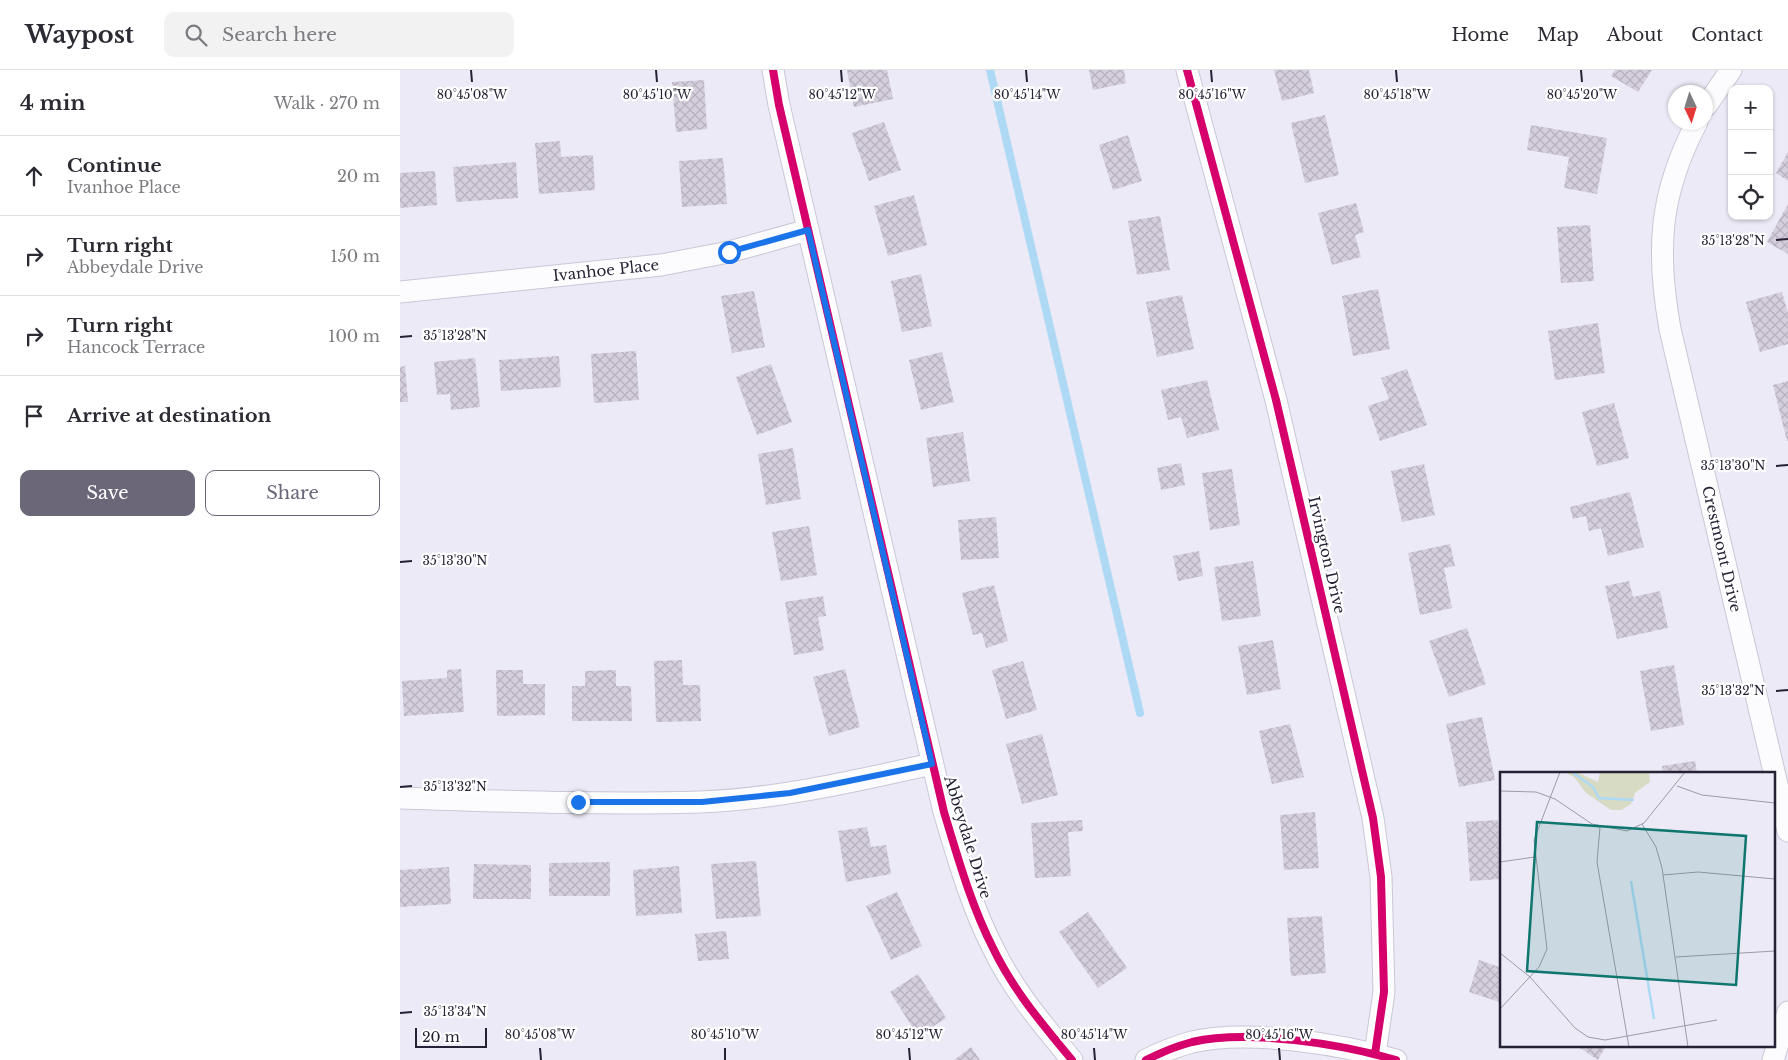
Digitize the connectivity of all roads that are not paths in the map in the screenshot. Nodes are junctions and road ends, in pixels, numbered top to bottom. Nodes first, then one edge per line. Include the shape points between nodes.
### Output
1 (773, 70) edge
2 (1187, 70) edge
3 (1731, 70) edge
4 (1713, 96) edge
5 (1693, 130) edge
6 (808, 230) junction
7 (400, 292) edge
8 (932, 764) junction
9 (1775, 772) edge
10 (1776, 777) edge
11 (400, 798) edge
12 (1788, 827) edge
13 (1788, 1012) edge
14 (1375, 1054) junction
15 (1072, 1060) edge
16 (1146, 1060) edge
17 (1396, 1060) edge
18 (1773, 1060) edge

1 - 6 street, Abbeydale Drive via 778,105
2 - 14 street, Irvington Drive via 1276,400 1373,818 1381,877 1384,992
3 - 4 street
5 - 9 street, Crestmont Drive via 1683,152 1666,212 1661,242 1662,285
6 - 7 street, Ivanhoe Place via 729,252 661,265
6 - 8 street, Abbeydale Drive
8 - 11 street via 790,793 702,802
8 - 15 street, Abbeydale Drive via 970,898 993,949 1038,1019
10 - 12 street, Crestmont Drive
13 - 18 street
14 - 16 street via 1330,1044 1222,1038 1192,1042
14 - 17 street

